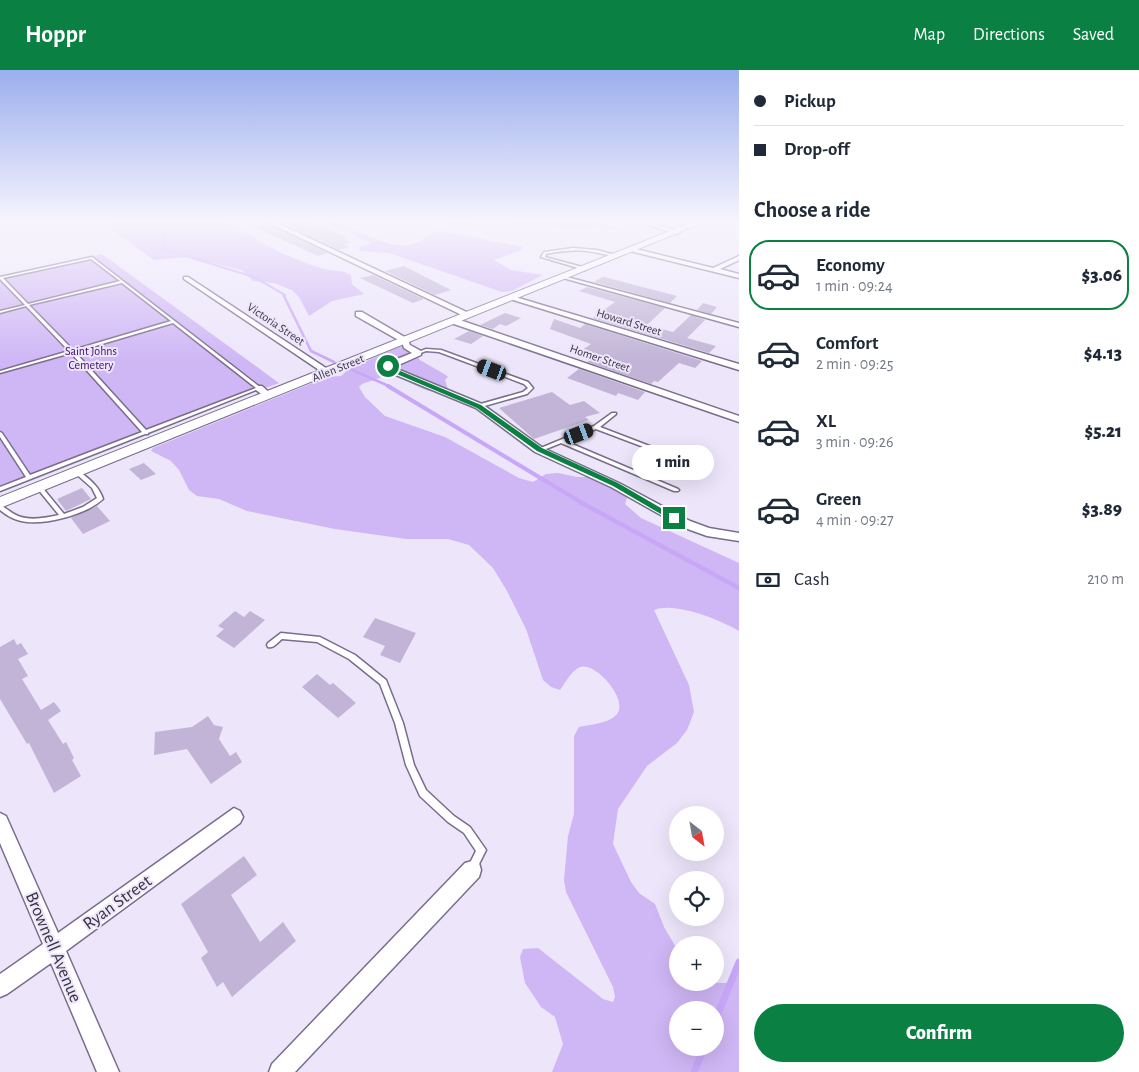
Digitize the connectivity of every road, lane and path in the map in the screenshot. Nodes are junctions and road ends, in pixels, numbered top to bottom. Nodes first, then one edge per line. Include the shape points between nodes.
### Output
1 (48, 268) edge
2 (104, 268) edge
3 (368, 268) edge
4 (581, 268) edge
5 (588, 268) edge
6 (704, 268) edge
7 (718, 268) edge
8 (585, 269) junction
9 (713, 270) junction
10 (739, 276) edge
11 (565, 277) junction
12 (1, 278) edge
13 (186, 278) dead end
14 (121, 282) junction
15 (512, 298) junction
16 (27, 305) junction
17 (0, 312) edge
18 (359, 314) dead end
19 (469, 315) junction
20 (454, 321) junction
21 (173, 322) junction
22 (739, 325) edge
23 (405, 341) junction
24 (72, 352) junction
25 (418, 353) junction
26 (739, 367) edge
27 (0, 372) edge
28 (328, 372) junction
29 (263, 392) junction
30 (479, 406) junction
31 (614, 414) dead end
32 (739, 419) edge
33 (596, 427) junction
34 (146, 432) junction
35 (0, 433) edge
36 (561, 441) junction
37 (540, 450) junction
38 (696, 465) dead end
39 (77, 472) junction
40 (34, 482) junction
41 (0, 488) edge
42 (676, 490) dead end
43 (0, 502) edge
44 (0, 507) edge
45 (62, 515) junction
46 (739, 537) edge
47 (270, 645) dead end
48 (234, 817) dead end
49 (0, 822) edge
50 (472, 870) joint
51 (54, 947) junction
52 (0, 987) edge
53 (108, 1072) edge
54 (280, 1072) edge

1 - 12 lane
2 - 14 lane
3 - 19 street
4 - 8 lane
5 - 8 street, Allen Street
6 - 9 street
7 - 9 street
8 - 11 street, Allen Street
9 - 10 street
11 - 15 street, Allen Street
11 - 22 street
12 - 16 lane
13 - 28 street, Victoria Street
14 - 16 lane
14 - 21 lane
15 - 19 street, Allen Street
15 - 26 street, Howard Street
16 - 17 lane
16 - 24 lane
18 - 23 street
19 - 20 street, Allen Street
20 - 23 street, Allen Street
20 - 32 street, Homer Street
21 - 24 lane
21 - 29 lane
23 - 25 street
23 - 28 street, Allen Street
24 - 27 lane
24 - 34 lane
25 - 30 street via 388,366
25 - 30 lane via 440,351 526,383 531,388
28 - 29 street, Allen Street
29 - 34 lane
29 - 39 street, Allen Street
30 - 37 street
31 - 33 lane
33 - 36 lane
33 - 38 lane
34 - 40 lane
35 - 40 lane
36 - 37 lane
36 - 42 lane
37 - 46 street via 615,485 686,524 707,532
39 - 40 street, Allen Street
39 - 45 lane via 94,487 100,499 88,508
40 - 41 lane
40 - 43 street, Allen Street
40 - 45 lane
44 - 45 lane via 23,520
47 - 50 lane via 281,636 318,639 352,657 383,682 399,723 410,765 423,793 467,830 480,850
48 - 51 street, Ryan Street
49 - 51 street, Brownell Avenue
50 - 54 street
51 - 52 street, Ryan Street
51 - 53 street, Brownell Avenue

